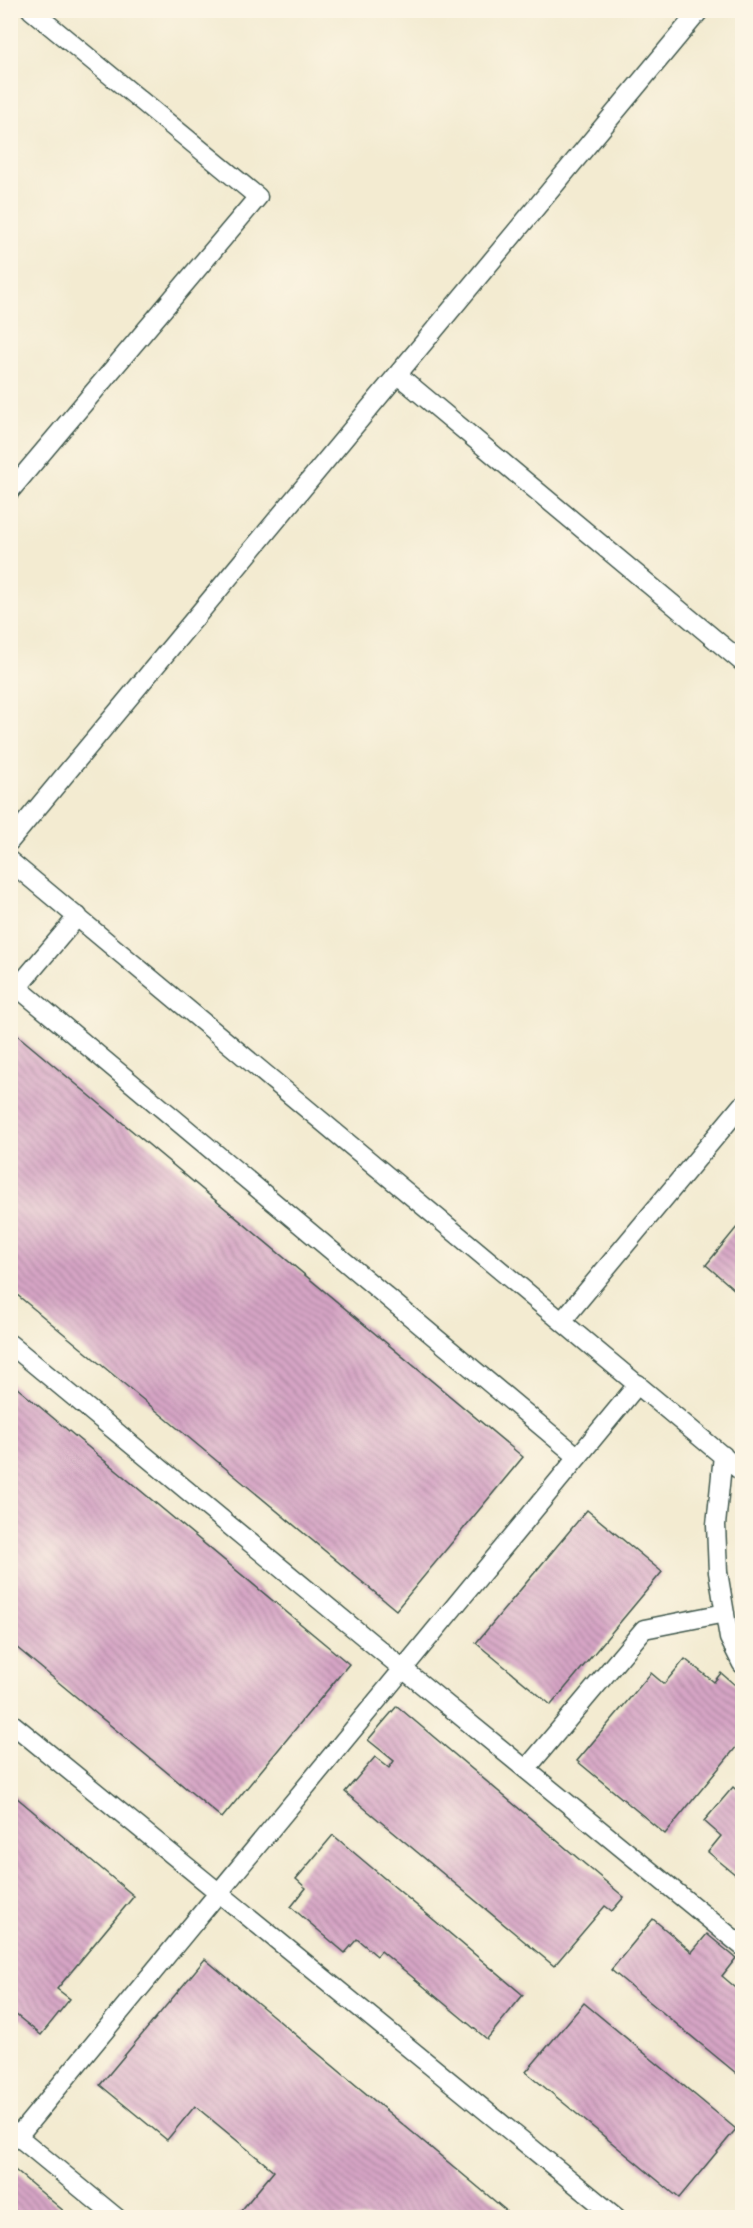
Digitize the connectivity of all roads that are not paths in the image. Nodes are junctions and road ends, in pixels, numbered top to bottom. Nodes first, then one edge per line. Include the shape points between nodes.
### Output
1 (31, 10) edge
2 (700, 10) edge
3 (398, 375) junction
4 (10, 491) edge
5 (742, 662) edge
6 (10, 841) edge
7 (10, 861) edge
8 (78, 916) junction
9 (14, 991) edge
10 (742, 1104) edge
11 (562, 1321) junction
12 (10, 1344) edge
13 (638, 1384) junction
14 (723, 1455) junction
15 (578, 1457) junction
16 (742, 1472) edge
17 (725, 1613) junction
18 (742, 1664) edge
19 (403, 1669) junction
20 (10, 1722) edge
21 (527, 1768) junction
22 (219, 1892) junction
23 (742, 1946) edge
24 (14, 2133) edge
25 (117, 2217) edge
26 (617, 2217) edge

1 - 4 lane via 258,196
2 - 3 lane
3 - 5 lane
3 - 6 lane
7 - 8 lane
8 - 9 lane
8 - 11 lane
9 - 15 lane
10 - 11 lane
11 - 13 lane
12 - 19 lane
13 - 14 lane
13 - 15 lane
14 - 16 lane
14 - 17 lane via 716,1525
15 - 19 lane
17 - 18 lane via 729,1638
17 - 21 lane via 644,1629
19 - 21 lane
19 - 22 lane
20 - 22 lane
21 - 23 lane
22 - 24 lane
22 - 26 lane
24 - 25 lane

